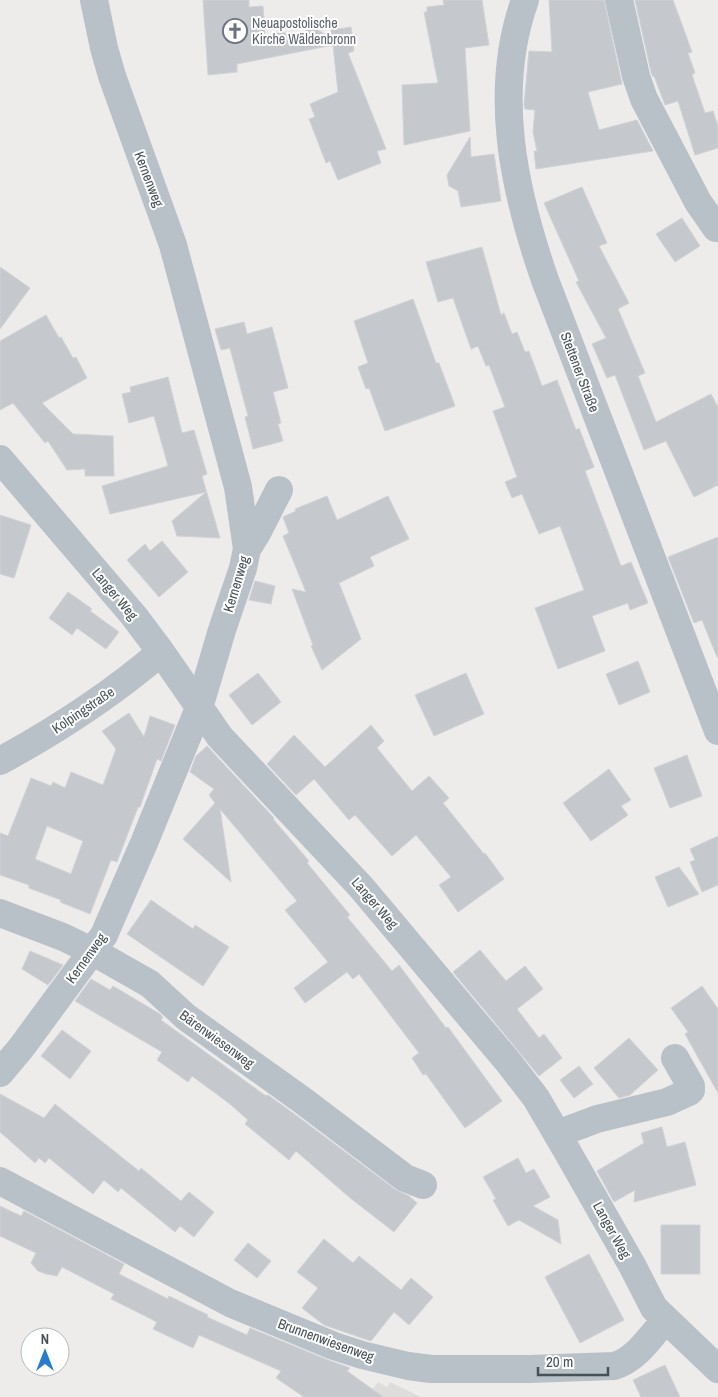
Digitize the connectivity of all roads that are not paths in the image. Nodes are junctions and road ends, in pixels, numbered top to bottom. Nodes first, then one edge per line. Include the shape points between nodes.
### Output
1 (94, 0) edge
2 (525, 0) edge
3 (619, 0) edge
4 (716, 228) dead end
5 (0, 459) edge
6 (279, 490) dead end
7 (246, 549) junction
8 (161, 652) junction
9 (200, 708) junction
10 (718, 731) edge
11 (0, 761) edge
12 (0, 912) edge
13 (92, 951) junction
14 (675, 1058) dead end
15 (0, 1073) edge
16 (557, 1134) junction
17 (0, 1181) edge
18 (423, 1185) dead end
19 (665, 1320) junction
20 (718, 1370) edge

1 - 7 street, Kernenweg via 114,84 173,245 238,487
2 - 10 street, Stettener Straße via 512,45 509,82 511,144 522,209 545,280
3 - 4 street via 644,99 698,202
5 - 8 street, Langer Weg
6 - 7 street
7 - 9 street, Kernenweg
8 - 9 street, Langer Weg
8 - 11 street, Kolpingstraße via 136,674 82,711
9 - 13 street, Kernenweg via 130,877 104,935
9 - 16 street, Langer Weg via 228,745 404,936 530,1090
12 - 13 street, Bärenwiesenweg
13 - 15 street, Kernenweg
13 - 18 street, Bärenwiesenweg via 150,984 186,1017 405,1178
14 - 16 street via 690,1086 689,1092 667,1102 597,1119
16 - 19 street, Langer Weg via 650,1302
17 - 19 street, Brunnenwiesenweg via 230,1303 334,1346 408,1366 474,1370 614,1366 628,1360
19 - 20 street, Langer Weg

